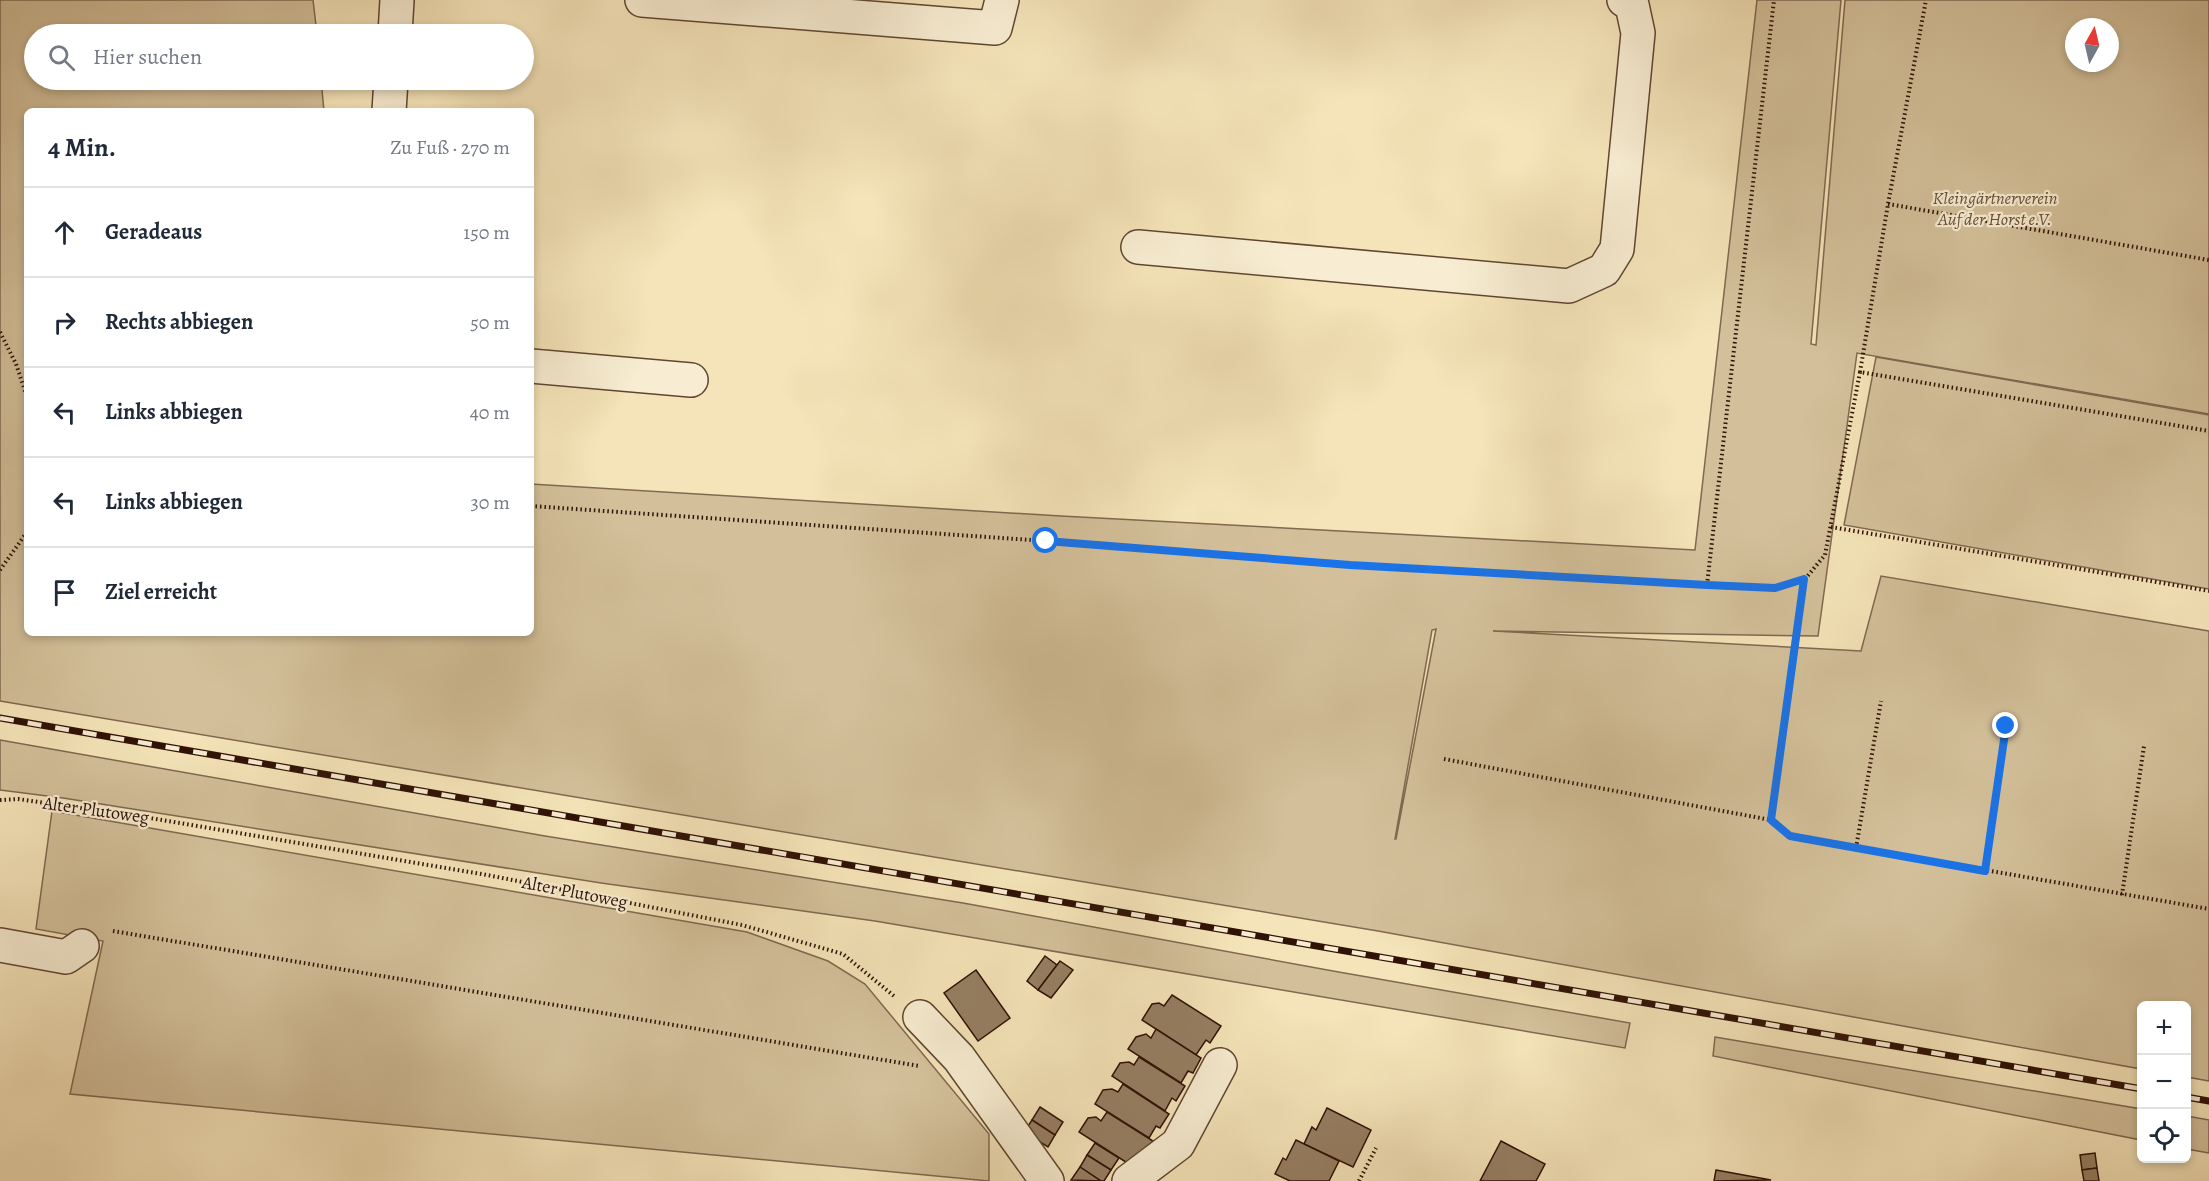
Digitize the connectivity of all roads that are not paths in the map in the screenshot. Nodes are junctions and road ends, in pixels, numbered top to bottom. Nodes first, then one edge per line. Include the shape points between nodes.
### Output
1 (397, 0) edge
2 (642, 0) edge
3 (1002, 0) edge
4 (1624, 0) edge
5 (396, 24) edge
6 (391, 90) edge
7 (389, 108) edge
8 (1138, 247) dead end
9 (534, 366) edge
10 (691, 380) dead end
11 (0, 945) edge
12 (82, 946) road end
13 (920, 1017) road end
14 (1220, 1065) dead end
15 (1047, 1181) edge
16 (1129, 1181) edge

1 - 5 street
2 - 3 street via 995,28
4 - 8 street via 1632,5 1638,33 1617,249 1604,270 1569,286
6 - 7 street
9 - 10 street
11 - 12 street via 66,957
13 - 15 street via 959,1058
14 - 16 street via 1178,1144

